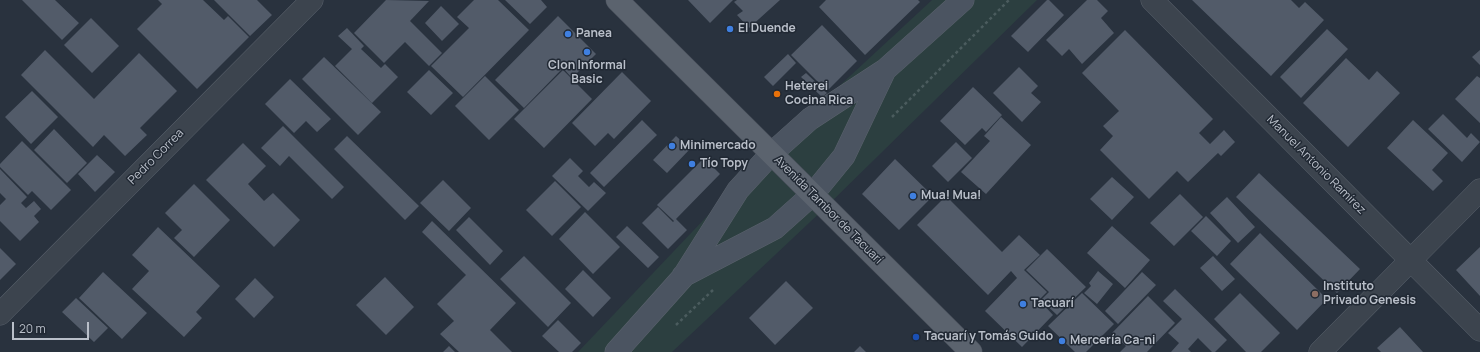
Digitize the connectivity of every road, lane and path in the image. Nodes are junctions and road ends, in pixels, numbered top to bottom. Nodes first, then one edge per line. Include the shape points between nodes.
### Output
1 (312, 0) edge
2 (617, 0) edge
3 (963, 0) edge
4 (1152, 0) edge
5 (885, 70) junction
6 (771, 154) junction
7 (1480, 190) edge
8 (813, 194) junction
9 (1410, 261) junction
10 (683, 276) junction
11 (0, 314) edge
12 (1480, 330) edge
13 (616, 352) edge
14 (971, 352) edge
15 (1320, 352) edge

1 - 11 street, Pedro Correa
2 - 6 main road, Avenida Tambor de Tacuarí
3 - 5 main road
4 - 9 street, Manuel Antonio Ramírez
5 - 6 main road via 810,119
5 - 8 main road via 844,156
6 - 8 main road, Avenida Tambor de Tacuarí
6 - 10 main road via 738,190
7 - 9 street
8 - 10 main road via 775,228
8 - 14 main road, Avenida Tambor de Tacuarí
9 - 12 street, Manuel Antonio Ramírez
9 - 15 street
10 - 13 main road

